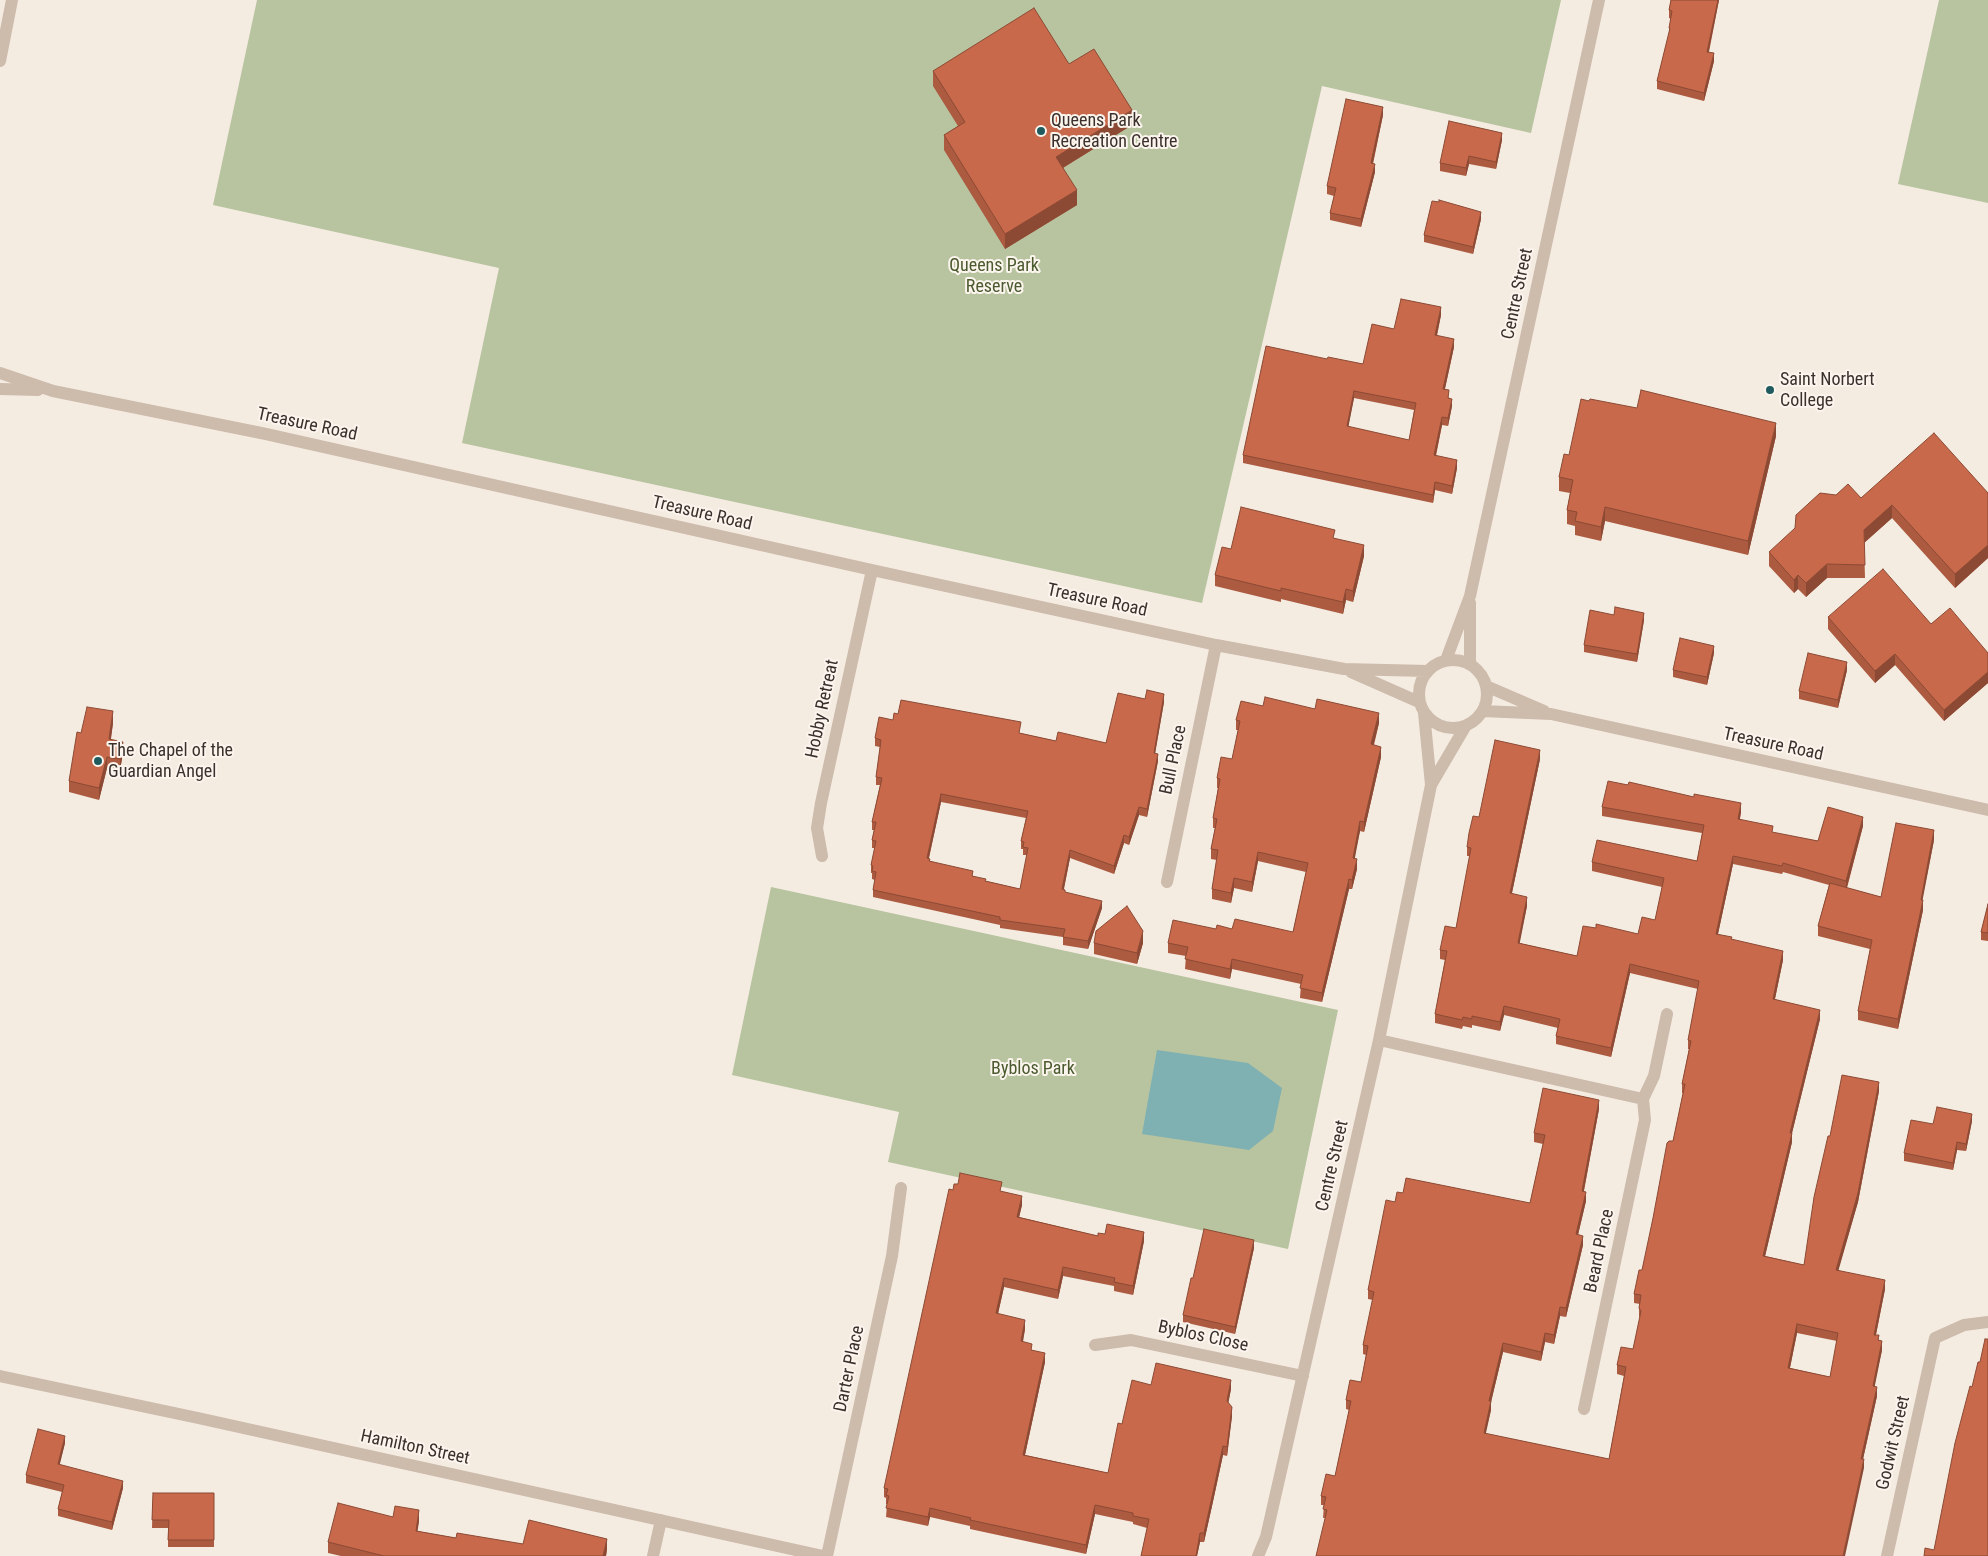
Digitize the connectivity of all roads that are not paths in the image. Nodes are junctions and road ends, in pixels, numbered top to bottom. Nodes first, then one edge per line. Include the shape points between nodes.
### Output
1 (12, 0) edge
2 (1599, 0) edge
3 (4, 14) edge
4 (0, 61) edge
5 (0, 373) edge
6 (0, 389) edge
7 (52, 391) junction
8 (872, 570) junction
9 (1470, 596) junction
10 (1216, 645) junction
11 (1446, 660) junction
12 (1470, 664) junction
13 (1344, 668) junction
14 (1427, 670) junction
15 (1486, 686) junction
16 (1421, 708) junction
17 (1483, 711) junction
18 (1551, 714) junction
19 (1465, 727) junction
20 (1431, 785) junction
21 (1988, 810) edge
22 (822, 856) dead end
23 (1167, 882) dead end
24 (1667, 1014) dead end
25 (1379, 1040) junction
26 (1643, 1099) junction
27 (901, 1188) dead end
28 (1988, 1322) edge
29 (1095, 1345) dead end
30 (0, 1376) edge
31 (1304, 1376) junction
32 (1584, 1409) dead end
33 (661, 1520) junction
34 (1259, 1555) edge
35 (653, 1556) edge
36 (823, 1556) edge
37 (828, 1556) edge
38 (1887, 1556) edge

1 - 3 street
2 - 9 street, Centre Street
3 - 4 street
5 - 7 street, Treasure Road
6 - 7 street, Treasure Road
7 - 8 street, Treasure Road via 266,434
8 - 10 street, Treasure Road
8 - 22 street, Hobby Retreat via 821,803 817,828
9 - 11 street, Centre Street
9 - 12 street, Centre Street
10 - 13 street, Treasure Road
10 - 23 street, Bull Place
11 - 12 street
11 - 14 street
12 - 15 street
13 - 14 street, Treasure Road
13 - 16 street, Treasure Road
14 - 16 street via 1418,691
15 - 17 street
15 - 18 street, Treasure Road
16 - 19 street via 1431,722 1442,727
16 - 20 street, Centre Street
17 - 18 street, Treasure Road
17 - 19 street
18 - 21 street, Treasure Road
19 - 20 street, Centre Street
20 - 25 street, Centre Street
24 - 26 street, Beard Place via 1654,1076
25 - 26 street
25 - 31 street, Centre Street
26 - 32 street, Beard Place via 1645,1120
27 - 37 street, Darter Place via 892,1256
28 - 38 street, Godwit Street via 1964,1325 1935,1338
29 - 31 street, Byblos Close via 1131,1340
30 - 33 street, Hamilton Street
31 - 34 street, Centre Street
33 - 35 street
33 - 36 street, Hamilton Street

